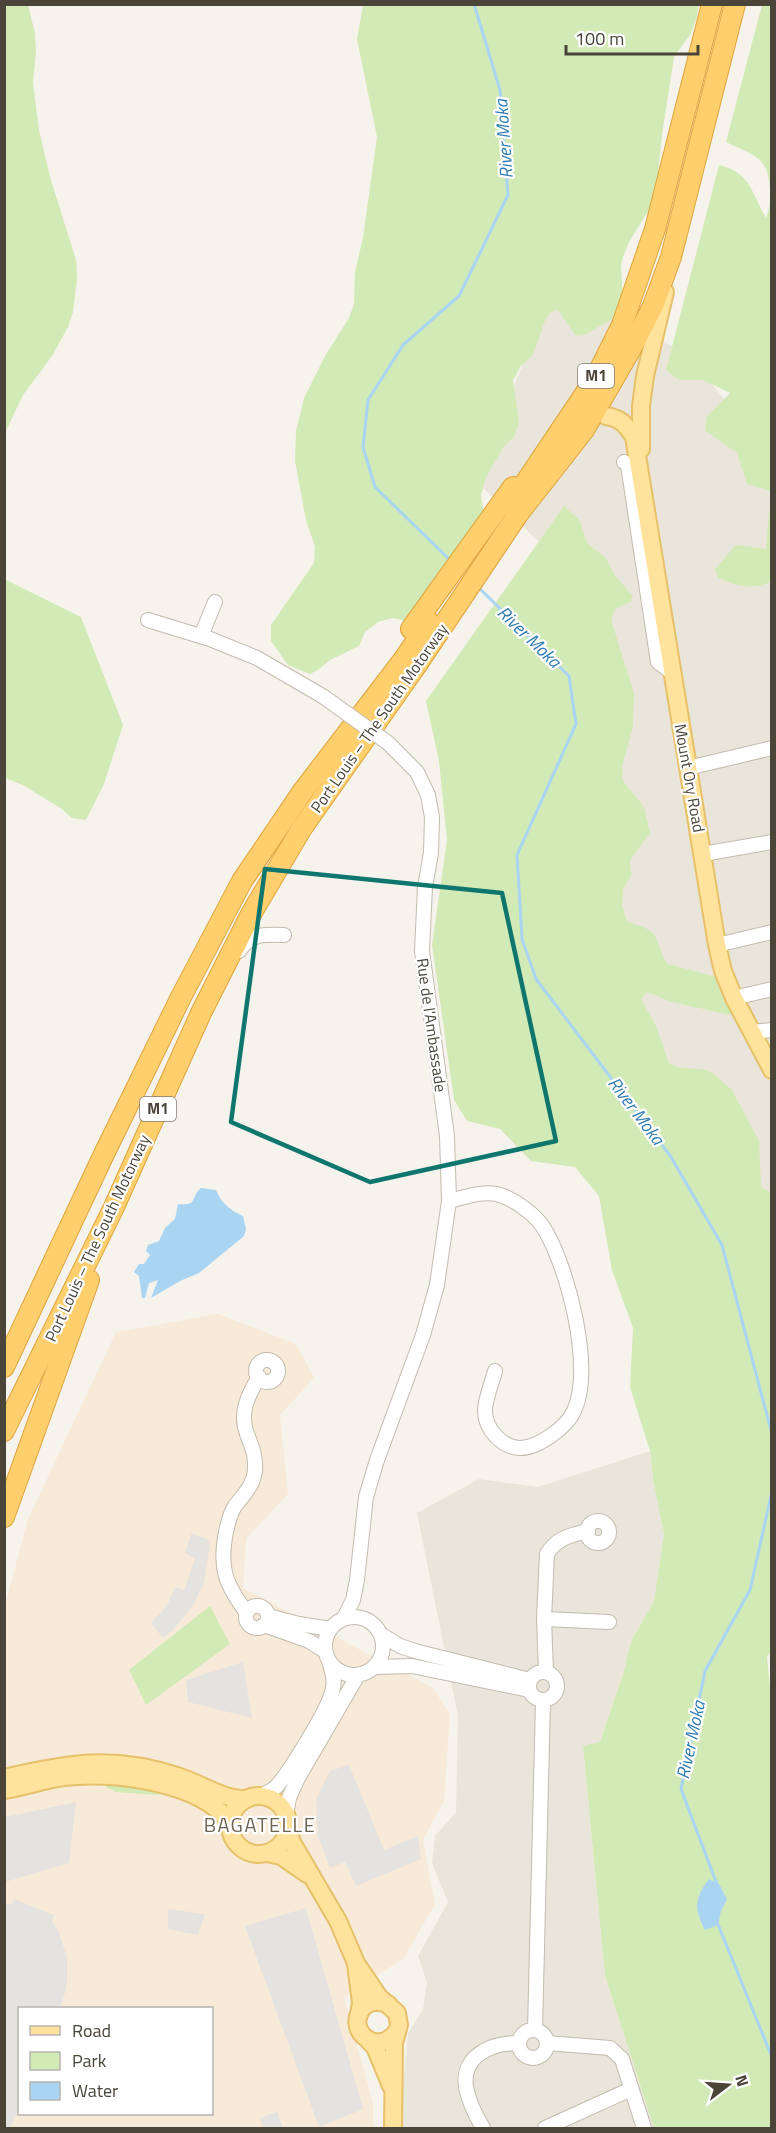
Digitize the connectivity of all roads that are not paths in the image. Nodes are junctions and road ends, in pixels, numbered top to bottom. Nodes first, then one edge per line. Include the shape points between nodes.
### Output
1 (712, 4) edge
2 (735, 4) edge
3 (671, 257) junction
4 (653, 306) junction
5 (606, 417) junction
6 (624, 462) dead end
7 (641, 477) junction
8 (514, 511) junction
9 (215, 602) dead end
10 (148, 620) dead end
11 (201, 636) junction
12 (408, 664) junction
13 (673, 673) junction
14 (771, 748) edge
15 (688, 768) junction
16 (771, 842) edge
17 (703, 854) junction
18 (771, 932) edge
19 (284, 935) dead end
20 (717, 945) junction
21 (771, 989) edge
22 (734, 998) junction
23 (201, 1013) junction
24 (771, 1030) edge
25 (751, 1032) junction
26 (769, 1059) edge
27 (104, 1154) junction
28 (449, 1201) junction
29 (114, 1207) junction
30 (4, 1338) edge
31 (4, 1368) edge
32 (495, 1371) dead end
33 (259, 1377) dead end
34 (4, 1431) edge
35 (4, 1517) edge
36 (588, 1531) dead end
37 (357, 1580) junction
38 (344, 1618) junction
39 (543, 1619) junction
40 (266, 1620) junction
41 (370, 1621) junction
42 (609, 1622) dead end
43 (330, 1629) junction
44 (382, 1635) junction
45 (327, 1656) junction
46 (375, 1667) junction
47 (546, 1672) junction
48 (358, 1675) junction
49 (530, 1685) junction
50 (543, 1701) junction
51 (4, 1778) edge
52 (4, 1790) edge
53 (254, 1797) junction
54 (287, 1823) junction
55 (231, 1824) junction
56 (267, 1853) junction
57 (315, 1880) junction
58 (356, 1963) junction
59 (388, 2004) junction
60 (359, 2015) junction
61 (536, 2030) junction
62 (397, 2031) junction
63 (369, 2041) junction
64 (519, 2043) junction
65 (547, 2043) junction
66 (631, 2088) junction
67 (394, 2092) junction
68 (393, 2128) edge
69 (483, 2128) edge
70 (545, 2128) edge
71 (644, 2128) edge

1 - 8 highway, Port Louis – The South Motorway / M1 via 655,229 622,325
2 - 3 highway, Port Louis – The South Motorway / M1
3 - 4 highway, Port Louis – The South Motorway / M1
3 - 7 main road, Mount Ory Road via 643,396
4 - 5 highway via 650,328
4 - 8 highway, Port Louis – The South Motorway / M1 via 584,430
5 - 7 main road, Mount Ory Road via 616,417 626,424 634,437
5 - 8 highway
6 - 13 street via 628,465 658,662
7 - 13 main road, Mount Ory Road
8 - 12 highway, Port Louis – The South Motorway / M1
9 - 11 street
10 - 11 street, Rue de l'Ambassade
11 - 28 street, Rue de l'Ambassade, bridge via 257,658 324,697 388,743 417,772 428,795 431,853 422,951 447,1136
12 - 23 highway, Port Louis – The South Motorway / M1 via 250,914
12 - 27 highway, Port Louis – The South Motorway / M1 via 303,791 242,881
13 - 15 main road, Mount Ory Road
14 - 15 street
15 - 17 main road, Mount Ory Road
16 - 17 street
17 - 20 main road, Mount Ory Road
18 - 20 street
19 - 23 street via 262,934 247,940
20 - 22 main road, Mount Ory Road
21 - 22 street
22 - 25 main road, Mount Ory Road
23 - 29 highway, Port Louis – The South Motorway / M1
24 - 25 street
25 - 26 main road, Mount Ory Road
27 - 30 highway
27 - 31 highway, Port Louis – The South Motorway / M1
28 - 32 street via 481,1194 502,1195 524,1208 544,1229 561,1267 578,1326 581,1359 575,1410 551,1436 519,1448 500,1440 490,1430 485,1412
28 - 37 street, Rue de l'Ambassade via 437,1285 423,1335 366,1497
29 - 34 highway, Port Louis – The South Motorway / M1
29 - 35 highway
33 - 40 street via 243,1415 253,1447 255,1473 249,1489 234,1507 222,1553 231,1593 247,1613 247,1620 258,1628
36 - 39 street via 551,1546 547,1554
37 - 38 street
37 - 41 street
38 - 41 street via 362,1617
38 - 43 street
39 - 42 street
39 - 47 street
40 - 43 street
40 - 45 street via 309,1641
41 - 44 street
43 - 45 street via 324,1641
44 - 46 street via 383,1652
44 - 49 street via 400,1646
45 - 48 street via 342,1673
45 - 53 street via 334,1677 330,1699 276,1786
46 - 48 street
46 - 49 street via 412,1666
47 - 49 street via 536,1673
47 - 50 street via 554,1676 557,1690 552,1698
48 - 54 street via 298,1778 289,1798
49 - 50 street via 534,1697
50 - 61 street
51 - 53 main road via 73,1764 112,1763 179,1776 235,1799
52 - 55 main road via 64,1777 147,1780 197,1796 215,1806
53 - 54 main road via 276,1802
53 - 55 main road via 236,1809
54 - 56 main road via 280,1845
54 - 57 main road via 293,1844
55 - 56 main road via 239,1845 252,1853
56 - 57 main road via 281,1856
57 - 58 main road
58 - 59 main road
58 - 60 main road
59 - 60 main road via 374,2002
59 - 62 main road via 397,2013
60 - 63 main road via 359,2029
61 - 64 street via 526,2031
61 - 65 street via 544,2034
62 - 63 main road via 382,2042
62 - 67 main road
63 - 67 main road
64 - 65 street via 524,2055 533,2058 542,2055
64 - 69 street via 486,2048 469,2067 468,2098
65 - 66 street via 610,2048 622,2060
66 - 70 street
66 - 71 street
67 - 68 main road

